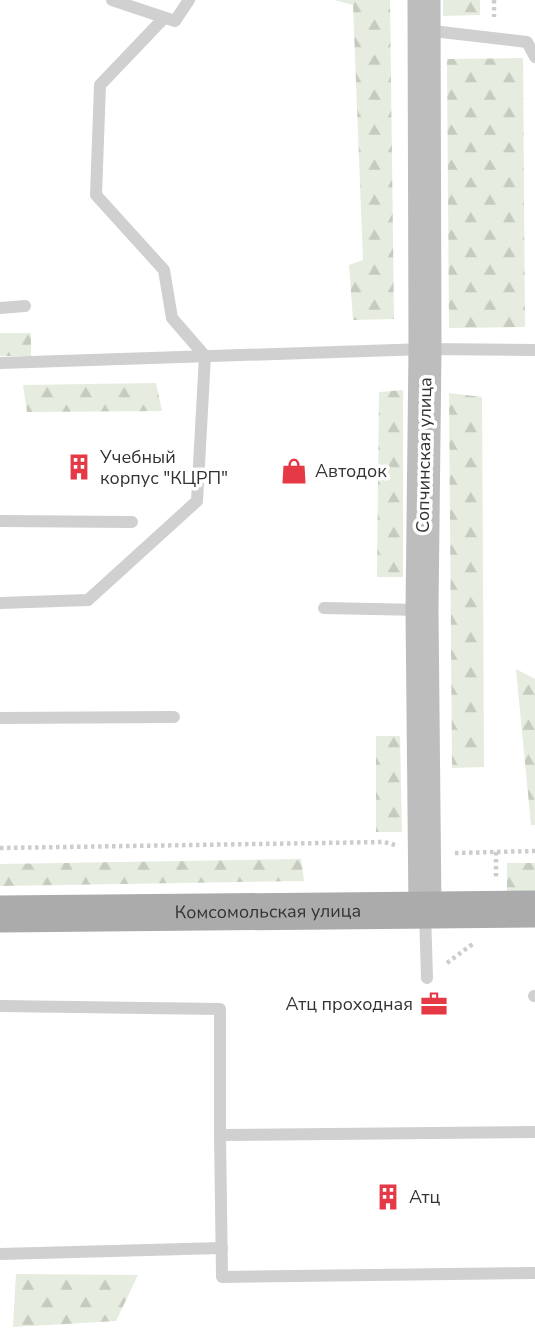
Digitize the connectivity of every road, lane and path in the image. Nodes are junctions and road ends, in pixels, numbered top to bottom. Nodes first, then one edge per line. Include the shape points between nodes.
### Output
1 (112, 0) edge
2 (189, 0) edge
3 (424, 15) edge
4 (164, 18) junction
5 (531, 39) edge
6 (535, 57) edge
7 (25, 306) dead end
8 (0, 308) edge
9 (425, 349) junction
10 (535, 350) edge
11 (205, 356) junction
12 (0, 363) edge
13 (0, 521) edge
14 (132, 522) dead end
15 (0, 603) edge
16 (324, 608) dead end
17 (422, 610) junction
18 (174, 717) dead end
19 (0, 718) edge
20 (0, 848) edge
21 (535, 851) edge
22 (424, 853) junction
23 (535, 909) edge
24 (425, 910) junction
25 (0, 914) edge
26 (486, 942) dead end
27 (427, 978) joint
28 (0, 1006) edge
29 (535, 1132) edge
30 (220, 1135) junction
31 (222, 1248) junction
32 (0, 1254) edge
33 (535, 1273) edge

1 - 4 lane
2 - 4 lane via 175,21
3 - 5 lane
3 - 9 street, Сопчинская улица
4 - 11 lane via 100,85 96,195 164,270 172,318
5 - 6 lane
7 - 8 lane
9 - 10 lane
9 - 11 lane
9 - 17 street, Сопчинская улица
11 - 12 lane
11 - 15 lane via 198,501 88,600
13 - 14 lane
16 - 17 lane
17 - 22 street, Сопчинская улица
18 - 19 lane
20 - 22 path via 384,842
21 - 22 path
22 - 24 street, Сопчинская улица
23 - 24 main road, Комсомольская улица
24 - 25 main road, Комсомольская улица
24 - 27 lane
26 - 27 path via 473,943
28 - 30 lane via 220,1009
29 - 30 lane
30 - 31 lane
31 - 32 lane
31 - 33 lane via 222,1277

